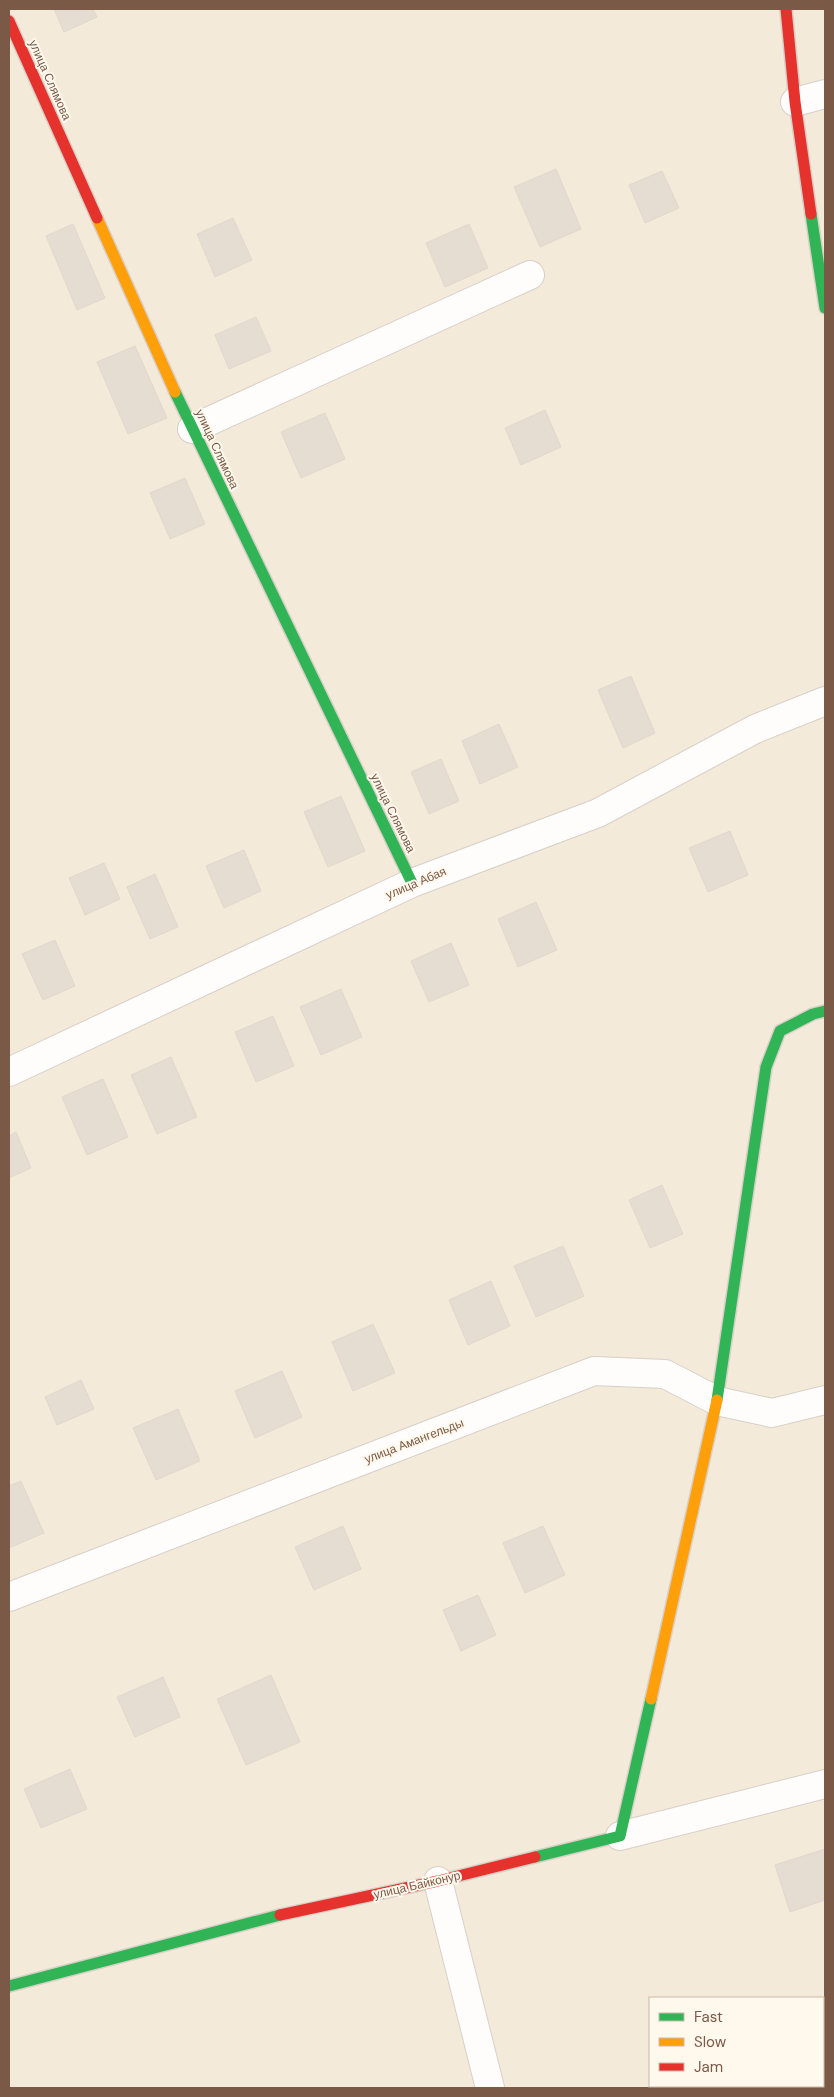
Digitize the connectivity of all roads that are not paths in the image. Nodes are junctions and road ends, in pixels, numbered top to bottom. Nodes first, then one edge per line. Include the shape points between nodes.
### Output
1 (786, 9) edge
2 (9, 21) edge
3 (825, 94) edge
4 (795, 102) junction
5 (530, 275) dead end
6 (825, 308) edge
7 (192, 429) junction
8 (825, 701) edge
9 (412, 884) junction
10 (825, 1011) edge
11 (9, 1072) edge
12 (825, 1400) edge
13 (717, 1402) junction
14 (9, 1597) edge
15 (825, 1784) edge
16 (620, 1836) junction
17 (438, 1881) junction
18 (9, 1986) edge
19 (490, 2088) edge

1 - 4 street
2 - 7 street, улица Слямова
3 - 4 street
4 - 6 street
5 - 7 street
7 - 9 street, улица Слямова
8 - 9 street, улица Абая via 755,729 598,813
9 - 11 street, улица Абая
10 - 13 street via 780,1031 766,1067
12 - 13 street, улица Амангельды via 772,1413
13 - 14 street, улица Амангельды via 665,1374 594,1371
13 - 16 street
15 - 16 street, улица Байконур
16 - 17 street, улица Байконур
17 - 18 street, улица Байконур via 276,1916
17 - 19 street

